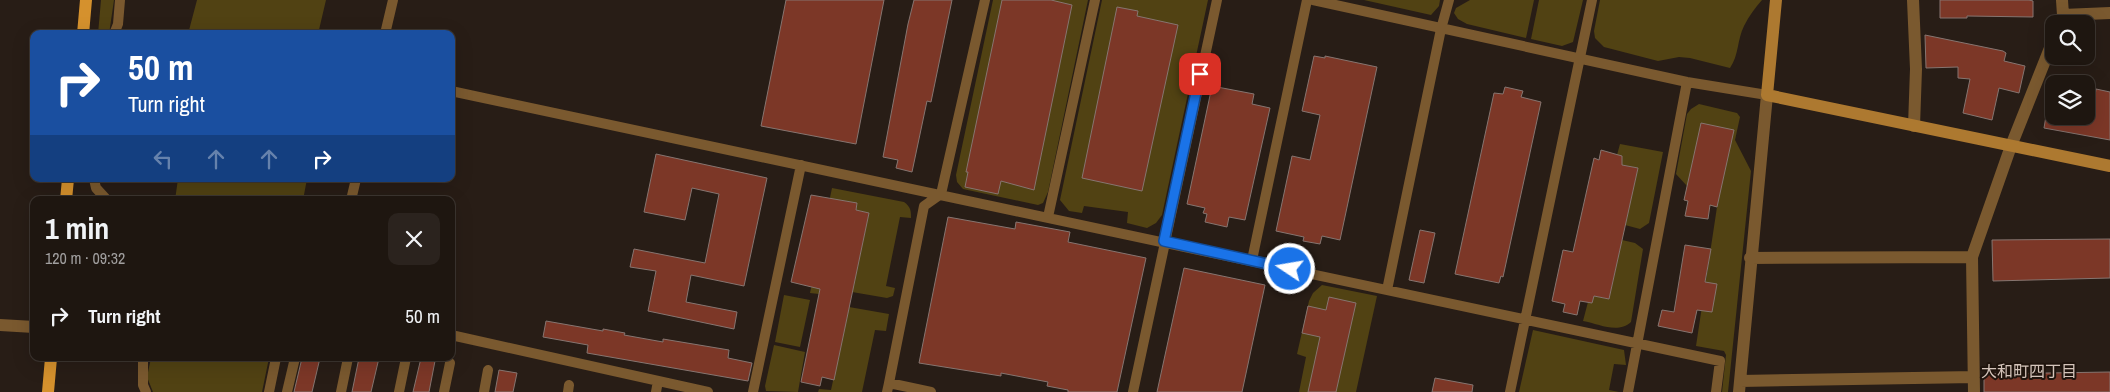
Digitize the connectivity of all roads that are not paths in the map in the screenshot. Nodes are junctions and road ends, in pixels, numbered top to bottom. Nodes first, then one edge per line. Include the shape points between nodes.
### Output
1 (86, 0) edge
2 (120, 0) edge
3 (393, 0) edge
4 (985, 0) edge
5 (1095, 0) edge
6 (1217, 0) edge
7 (1307, 0) edge
8 (1313, 0) edge
9 (1449, 0) edge
10 (1592, 0) edge
11 (1776, 0) edge
12 (1914, 0) edge
13 (2062, 0) edge
14 (2110, 13) edge
15 (2061, 15) edge
16 (2094, 15) edge
17 (1441, 29) junction
18 (83, 30) edge
19 (116, 30) edge
20 (386, 30) edge
21 (1579, 59) junction
22 (2045, 61) edge
23 (1687, 82) junction
24 (455, 92) edge
25 (1767, 95) junction
26 (1914, 126) junction
27 (2011, 146) junction
28 (800, 165) junction
29 (2110, 166) edge
30 (68, 182) edge
31 (95, 182) edge
32 (355, 182) edge
33 (941, 194) junction
34 (66, 196) edge
35 (103, 196) edge
36 (352, 196) edge
37 (1048, 217) junction
38 (1164, 241) junction
39 (1972, 257) junction
40 (1750, 258) junction
41 (1252, 260) junction
42 (1387, 290) junction
43 (1527, 319) junction
44 (0, 325) edge
45 (30, 327) edge
46 (455, 336) edge
47 (1638, 342) junction
48 (51, 361) edge
49 (143, 361) edge
50 (275, 361) edge
51 (294, 361) edge
52 (347, 361) edge
53 (405, 361) edge
54 (450, 363) dead end
55 (488, 370) dead end
56 (1974, 377) junction
57 (658, 381) junction
58 (1740, 386) edge
59 (888, 387) edge
60 (48, 392) edge
61 (146, 392) edge
62 (269, 392) edge
63 (287, 392) edge
64 (341, 392) edge
65 (399, 392) edge
66 (444, 392) edge
67 (484, 392) edge
68 (656, 392) edge
69 (708, 392) edge
70 (753, 392) edge
71 (931, 392) edge
72 (1132, 392) edge
73 (1510, 392) edge
74 (1628, 392) edge
75 (1716, 392) edge
76 (1974, 392) edge

1 - 18 main road
2 - 19 lane
3 - 20 lane
4 - 33 lane
5 - 37 lane
6 - 38 lane
7 - 41 lane
8 - 17 lane
9 - 17 lane
10 - 21 lane
11 - 25 street
12 - 26 street
13 - 15 street
14 - 16 street
17 - 21 lane
17 - 42 lane
21 - 23 lane
21 - 43 lane
22 - 27 street
23 - 25 lane
23 - 47 lane
24 - 28 lane
25 - 26 street
25 - 40 street
26 - 27 street
27 - 29 street
27 - 39 street
28 - 33 lane
28 - 70 lane
30 - 34 main road
31 - 35 lane
32 - 36 lane
33 - 37 lane
33 - 59 lane via 924,206
37 - 38 lane
38 - 41 lane
38 - 72 lane
39 - 40 street
39 - 56 street
40 - 58 street
41 - 42 lane
42 - 43 lane
43 - 47 lane
43 - 73 lane
44 - 45 street
46 - 57 lane
47 - 74 lane
47 - 75 lane via 1720,361
48 - 60 main road
49 - 61 lane
50 - 62 lane
51 - 63 lane
52 - 64 lane
53 - 65 lane
54 - 66 lane
55 - 67 lane
56 - 58 street
56 - 76 street
57 - 68 lane
57 - 69 lane
59 - 71 lane

